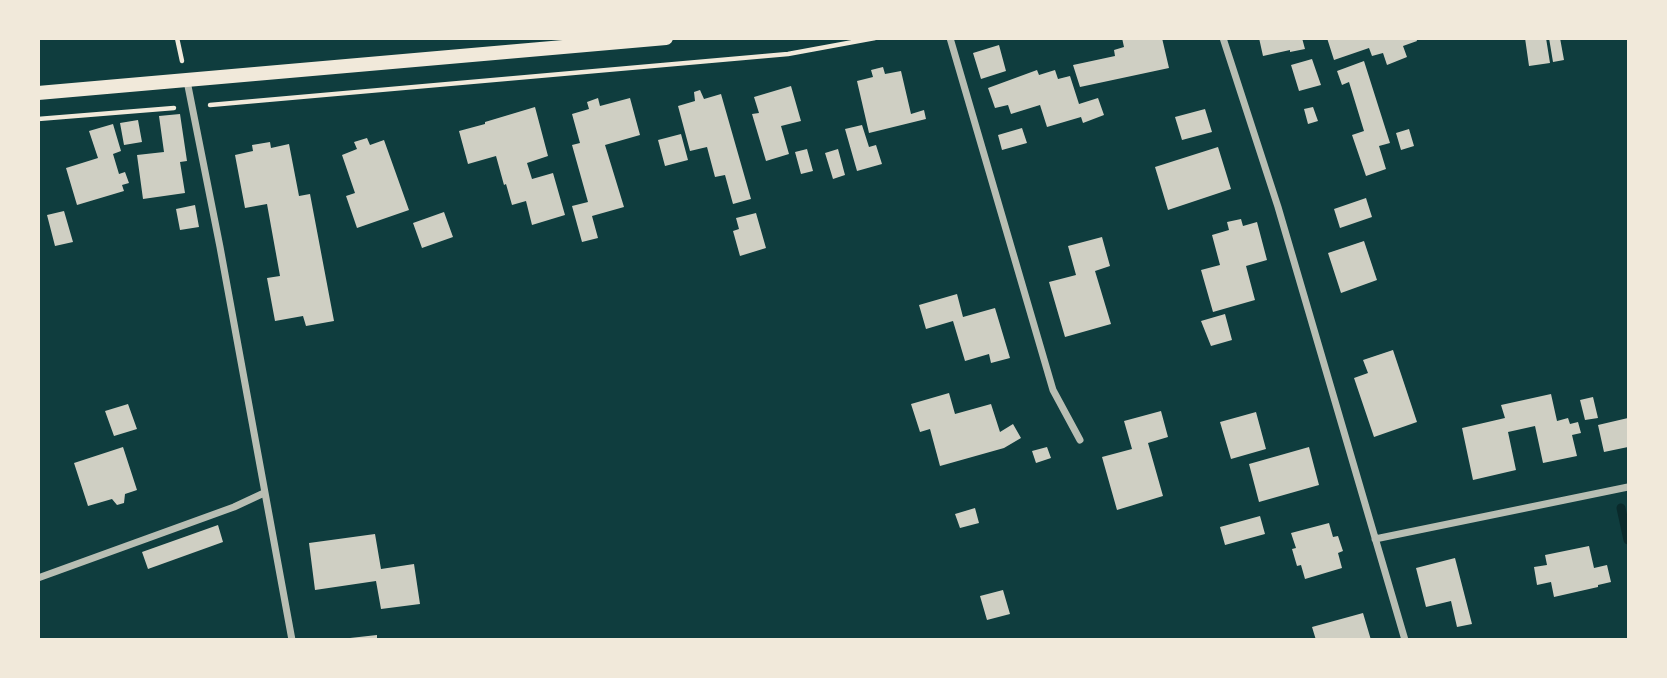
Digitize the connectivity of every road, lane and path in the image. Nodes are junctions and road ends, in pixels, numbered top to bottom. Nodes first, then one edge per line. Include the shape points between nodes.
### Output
1 (666, 38) edge
2 (875, 38) edge
3 (950, 38) edge
4 (1223, 38) edge
5 (187, 81) junction
6 (38, 93) edge
7 (192, 106) junction
8 (38, 119) edge
9 (1080, 440) dead end
10 (1629, 487) edge
11 (264, 493) junction
12 (1375, 539) junction
13 (38, 578) edge
14 (292, 639) edge
15 (1405, 639) edge

1 - 5 main road
2 - 7 path via 788,54
3 - 9 street via 1053,390
4 - 12 street via 1278,207
5 - 6 main road
5 - 7 street
7 - 8 path
7 - 11 street
10 - 12 street
11 - 13 street
11 - 14 street
12 - 15 street

